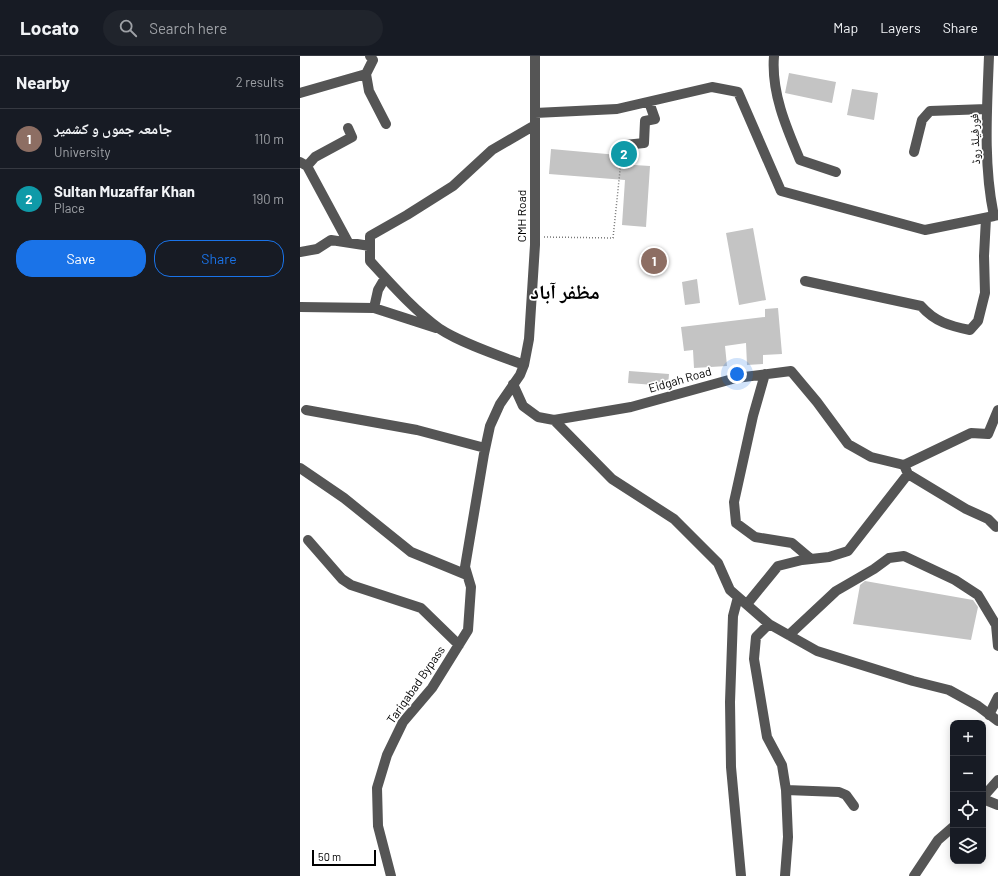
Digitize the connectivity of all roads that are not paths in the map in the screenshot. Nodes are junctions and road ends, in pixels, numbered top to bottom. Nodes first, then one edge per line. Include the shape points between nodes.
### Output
1 (370, 56) edge
2 (535, 56) edge
3 (774, 56) edge
4 (989, 56) edge
5 (366, 74) junction
6 (300, 93) edge
7 (649, 102) junction
8 (987, 109) junction
9 (535, 113) junction
10 (386, 124) dead end
11 (535, 125) junction
12 (348, 128) dead end
13 (914, 152) dead end
14 (624, 153) road end
15 (303, 164) edge
16 (836, 172) dead end
17 (993, 216) edge
18 (348, 242) junction
19 (370, 246) junction
20 (300, 252) edge
21 (385, 278) junction
22 (805, 281) dead end
23 (300, 307) edge
24 (374, 308) junction
25 (441, 329) junction
26 (524, 365) junction
27 (765, 374) junction
28 (520, 375) joint
29 (513, 384) junction
30 (306, 410) dead end
31 (998, 410) edge
32 (554, 420) junction
33 (993, 436) edge
34 (485, 448) junction
35 (300, 468) edge
36 (906, 470) junction
37 (996, 527) dead end
38 (308, 540) dead end
39 (811, 559) junction
40 (467, 575) junction
41 (738, 597) junction
42 (747, 604) junction
43 (769, 624) junction
44 (789, 635) junction
45 (459, 645) junction
46 (998, 646) edge
47 (998, 697) edge
48 (989, 715) junction
49 (998, 721) edge
50 (998, 780) edge
51 (786, 790) junction
52 (986, 794) edge
53 (986, 799) edge
54 (998, 805) edge
55 (854, 806) dead end
56 (952, 828) edge
57 (391, 876) edge
58 (742, 876) edge
59 (785, 876) edge
60 (914, 876) edge

1 - 5 street via 373,60
2 - 9 street, CMH Road
3 - 16 street via 772,72 784,121 800,160
4 - 8 street, فورفیلڈ روڈ
5 - 6 street
5 - 10 street via 369,91
7 - 9 street via 617,109
7 - 14 street via 654,119 645,121 644,143 625,145
7 - 17 street via 712,88 738,92 781,191 925,230
8 - 13 street via 930,111 922,120
8 - 17 street, فورفیلڈ روڈ via 989,192
9 - 11 street, CMH Road
11 - 19 street via 492,150 452,186 370,236
11 - 26 street, CMH Road via 535,236 529,339
12 - 15 street via 352,137
15 - 18 street
17 - 22 street, فورفیلڈ روڈ via 984,256 985,292 978,321 970,330 949,326 931,317 921,306
18 - 19 street
18 - 20 street via 331,240 317,249
19 - 21 street via 370,261
21 - 24 street via 378,290
21 - 25 street via 403,298
23 - 24 street
24 - 25 street
25 - 26 street
26 - 28 street, CMH Road
27 - 32 street, Eidgah Road via 736,378 631,408
27 - 36 street, Eidgah Road via 791,371 848,444 871,457
27 - 39 street via 734,502 736,523 755,537 792,543
28 - 29 street, Tariqabad Bypass
29 - 32 street, Eidgah Road via 523,406 538,417
29 - 34 street, Tariqabad Bypass via 490,426
30 - 34 street via 417,430
31 - 33 street
32 - 41 street via 612,479 674,519 718,563 730,590
33 - 36 street via 971,432
34 - 40 street, Tariqabad Bypass via 465,567
35 - 40 street via 344,498 411,552
36 - 37 street via 966,509 988,519
36 - 39 street via 848,551
38 - 45 street via 342,579 351,585 421,608
39 - 42 street via 778,566
40 - 45 street, Tariqabad Bypass via 471,587 471,611 468,630
41 - 42 street
41 - 58 street via 733,616 730,702 731,767
42 - 43 street
43 - 44 street
43 - 51 street via 756,637 754,659 767,737 782,765
44 - 46 street via 836,591 890,558 904,556 955,580 978,595 996,625
44 - 48 street via 817,651 949,690
45 - 57 street, Tariqabad Bypass via 432,688 403,722 387,755 377,788 378,826
47 - 48 street
48 - 49 street
50 - 52 street
51 - 55 street via 840,792 846,795
51 - 59 street via 788,837
53 - 54 street
56 - 60 street via 938,840

